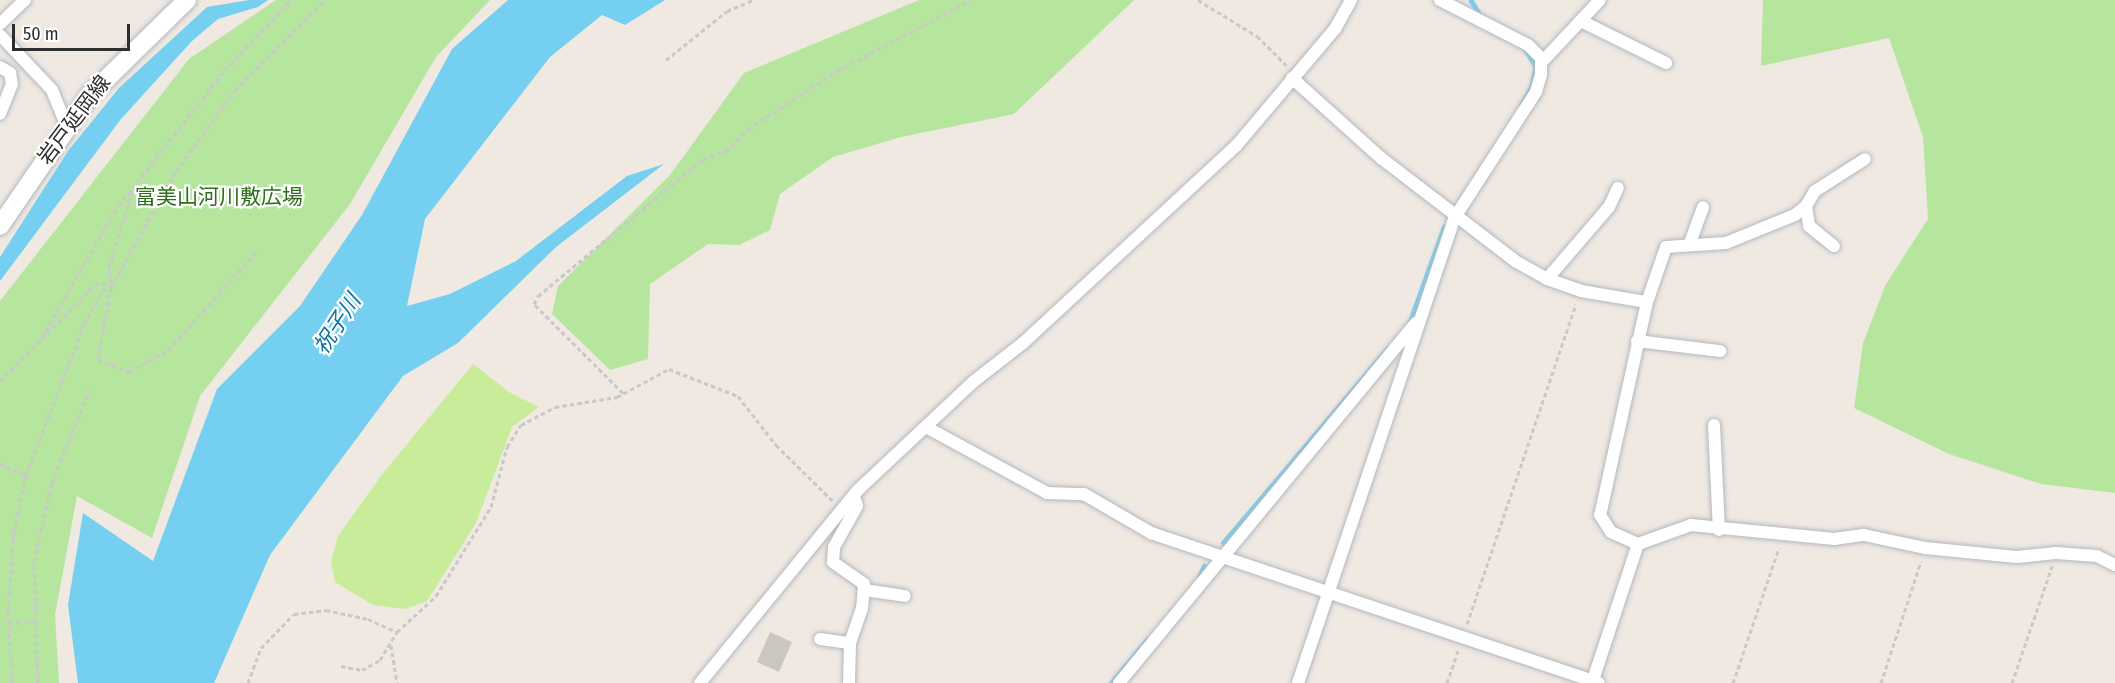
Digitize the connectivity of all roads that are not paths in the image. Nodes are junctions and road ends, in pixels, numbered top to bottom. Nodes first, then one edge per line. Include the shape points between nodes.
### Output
1 (25, 0) edge
2 (187, 0) edge
3 (1351, 0) edge
4 (1440, 0) edge
5 (1600, 0) edge
6 (1581, 21) junction
7 (0, 24) edge
8 (0, 35) edge
9 (1541, 63) junction
10 (1666, 63) dead end
11 (0, 67) edge
12 (1294, 76) junction
13 (0, 114) edge
14 (66, 124) junction
15 (1865, 159) dead end
16 (1618, 188) dead end
17 (1806, 206) junction
18 (1703, 207) dead end
19 (1455, 217) junction
20 (0, 226) edge
21 (1690, 243) junction
22 (1834, 246) dead end
23 (1547, 279) junction
24 (1647, 302) junction
25 (1420, 319) junction
26 (1637, 341) junction
27 (1720, 351) dead end
28 (1714, 425) dead end
29 (926, 427) junction
30 (854, 496) junction
31 (1719, 530) junction
32 (1638, 544) junction
33 (1224, 556) junction
34 (2115, 565) edge
35 (864, 590) junction
36 (1329, 591) junction
37 (905, 596) dead end
38 (820, 639) dead end
39 (850, 643) junction
40 (1594, 682) edge
41 (700, 683) edge
42 (849, 683) edge
43 (1119, 683) edge
44 (1298, 683) edge

1 - 7 street
2 - 14 main road, 岩戸延岡線 via 112,70
3 - 12 street via 1335,29
4 - 9 street via 1528,45
5 - 6 street
6 - 9 street
6 - 10 street
8 - 14 street via 52,90
9 - 19 street via 1536,92
11 - 13 street via 10,73 12,84
12 - 19 street via 1381,158
12 - 29 street via 1236,146 1023,344 973,382
14 - 20 main road, 岩戸延岡線
15 - 17 street via 1815,191
16 - 23 street via 1610,207
17 - 21 street via 1795,215 1726,243
17 - 22 street via 1809,226
18 - 21 street
19 - 23 street
19 - 25 street
21 - 24 street via 1666,247
23 - 24 street via 1581,291
24 - 26 street
25 - 33 street
25 - 36 street
26 - 27 street
26 - 32 street via 1600,515 1611,532
28 - 31 street
29 - 30 street
29 - 33 street via 1047,494 1084,494 1151,533
30 - 35 street via 857,506 834,547 833,562 864,584
30 - 41 street
31 - 32 street via 1691,525
31 - 34 street via 1834,539 1864,536 1925,548 2017,557 2056,553 2097,556
32 - 40 street
33 - 36 street
33 - 43 street
35 - 37 street
35 - 39 street
36 - 40 street
36 - 44 street
38 - 39 street
39 - 42 street

